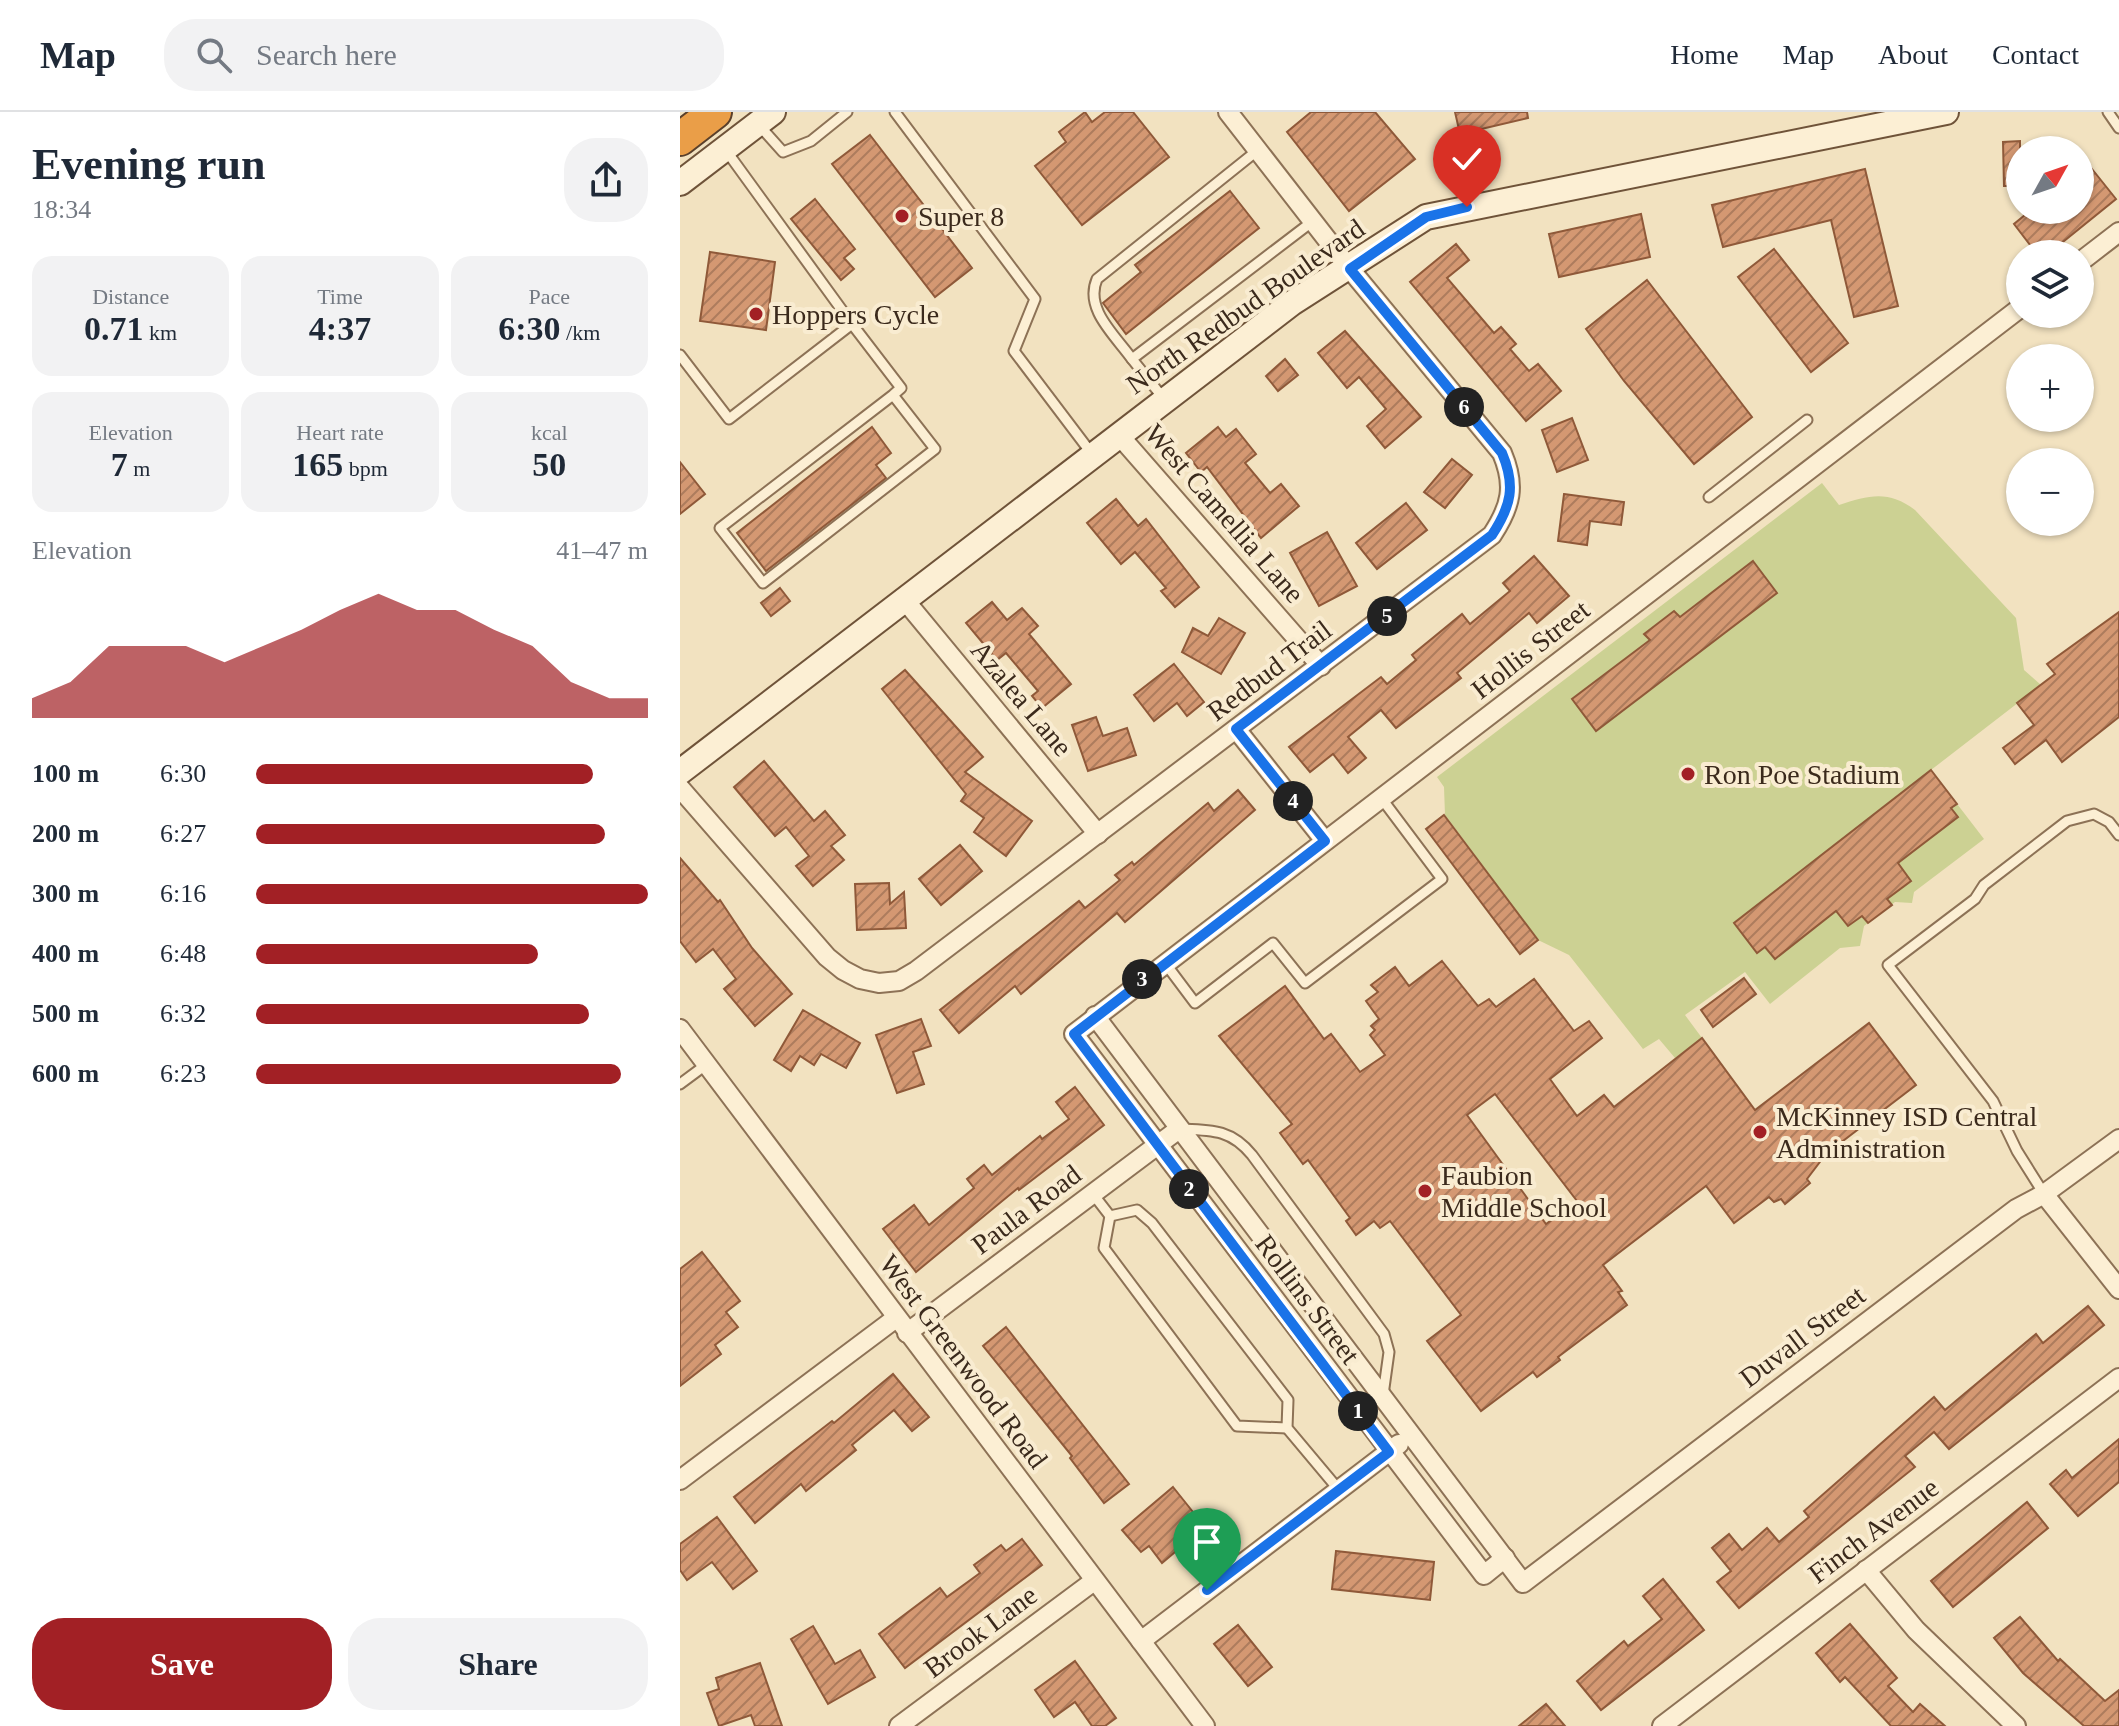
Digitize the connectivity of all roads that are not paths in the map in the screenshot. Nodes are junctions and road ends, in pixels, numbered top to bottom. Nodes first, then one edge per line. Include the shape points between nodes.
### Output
1 (715, 112) edge
2 (847, 112) edge
3 (895, 112) edge
4 (1228, 112) edge
5 (1946, 112) edge
6 (2108, 112) edge
7 (766, 118) edge
8 (2119, 128) edge
9 (680, 139) edge
10 (725, 149) junction
11 (1258, 150) junction
12 (680, 183) edge
13 (1313, 221) junction
14 (2119, 232) edge
15 (2094, 251) edge
16 (1350, 269) junction
17 (2006, 319) edge
18 (852, 324) junction
19 (680, 355) edge
20 (1132, 359) junction
21 (893, 395) junction
22 (1164, 399) junction
23 (1807, 420) dead end
24 (1118, 434) junction
25 (1092, 454) junction
26 (1709, 497) dead end
27 (903, 598) junction
28 (1321, 666) junction
29 (1236, 729) junction
30 (680, 772) edge
31 (680, 788) edge
32 (1382, 799) junction
33 (1098, 834) junction
34 (2119, 835) edge
35 (1325, 841) junction
36 (1164, 962) junction
37 (1095, 1016) junction
38 (680, 1029) edge
39 (1074, 1034) joint
40 (707, 1064) junction
41 (680, 1084) edge
42 (1179, 1129) junction
43 (2119, 1139) edge
44 (1156, 1146) junction
45 (1093, 1194) junction
46 (2044, 1194) junction
47 (1110, 1216) junction
48 (2119, 1289) edge
49 (902, 1325) junction
50 (2119, 1378) edge
51 (1382, 1398) junction
52 (1287, 1428) junction
53 (1411, 1436) junction
54 (1389, 1452) junction
55 (680, 1480) edge
56 (1339, 1490) junction
57 (1505, 1558) junction
58 (1866, 1570) junction
59 (1094, 1581) junction
60 (1523, 1583) joint
61 (1141, 1641) junction
62 (899, 1726) edge
63 (1205, 1726) edge
64 (1662, 1726) edge
65 (2016, 1726) edge

1 - 9 highway
2 - 7 lane via 811,141 783,152
3 - 25 lane via 1035,299 1014,351
4 - 11 street, Redbud Trail
5 - 16 street, North Redbud Boulevard via 1444,211 1411,225
6 - 8 lane
7 - 10 street
10 - 12 street
10 - 18 lane
11 - 13 street, Redbud Trail
11 - 20 lane via 1097,279 1093,306
13 - 16 street, Redbud Trail
13 - 20 lane
14 - 15 street
16 - 22 street, North Redbud Boulevard via 1292,303
16 - 28 street, Redbud Trail via 1502,453 1512,487 1492,535
17 - 32 street, Hollis Street
18 - 19 lane via 729,419
18 - 21 lane via 901,388
20 - 22 lane
21 - 21 lane via 720,528 763,583 935,449
22 - 24 street, North Redbud Boulevard
23 - 26 lane
24 - 25 street, North Redbud Boulevard
24 - 28 street, West Camellia Lane
25 - 27 street, North Redbud Boulevard
27 - 30 street, North Redbud Boulevard
27 - 33 street, Azalea Lane
28 - 29 street, Redbud Trail
29 - 33 street, Redbud Trail
29 - 35 street
31 - 33 street, Redbud Trail via 827,957 860,979 879,983 899,981 916,971
32 - 35 street, Hollis Street
32 - 36 lane via 1442,879 1305,983 1273,943 1195,1003
34 - 46 lane via 2094,814 2073,818 1888,965 1993,1101
35 - 36 street, Hollis Street
36 - 37 street, Hollis Street
37 - 39 street, Hollis Street
37 - 42 street, Rollins Street
38 - 40 street, West Greenwood Road
39 - 44 street, Rollins Street
40 - 41 lane
40 - 49 street, West Greenwood Road
42 - 44 street, Paula Road
42 - 51 street, Rollins Street
42 - 51 lane via 1225,1132 1252,1155 1384,1334 1389,1352
43 - 46 street, Duvall Street
44 - 45 street, Paula Road
44 - 54 street, Rollins Street
45 - 47 lane
45 - 49 street, Paula Road
46 - 48 street
46 - 60 street, Duvall Street via 2004,1218
47 - 52 lane via 1137,1210 1152,1223 1288,1400
47 - 52 lane via 1104,1248 1237,1426
49 - 55 street, Paula Road
49 - 59 street, West Greenwood Road
50 - 58 street, Finch Avenue
51 - 53 street, Rollins Street
52 - 56 lane
53 - 54 street
53 - 57 street, Rollins Street
54 - 56 street
54 - 57 street, Rollins Street via 1484,1575
56 - 61 street
57 - 60 street, Rollins Street
58 - 64 street, Finch Avenue
58 - 65 street via 1916,1630
59 - 61 street, West Greenwood Road
59 - 62 street, Brook Lane
61 - 63 street, West Greenwood Road

